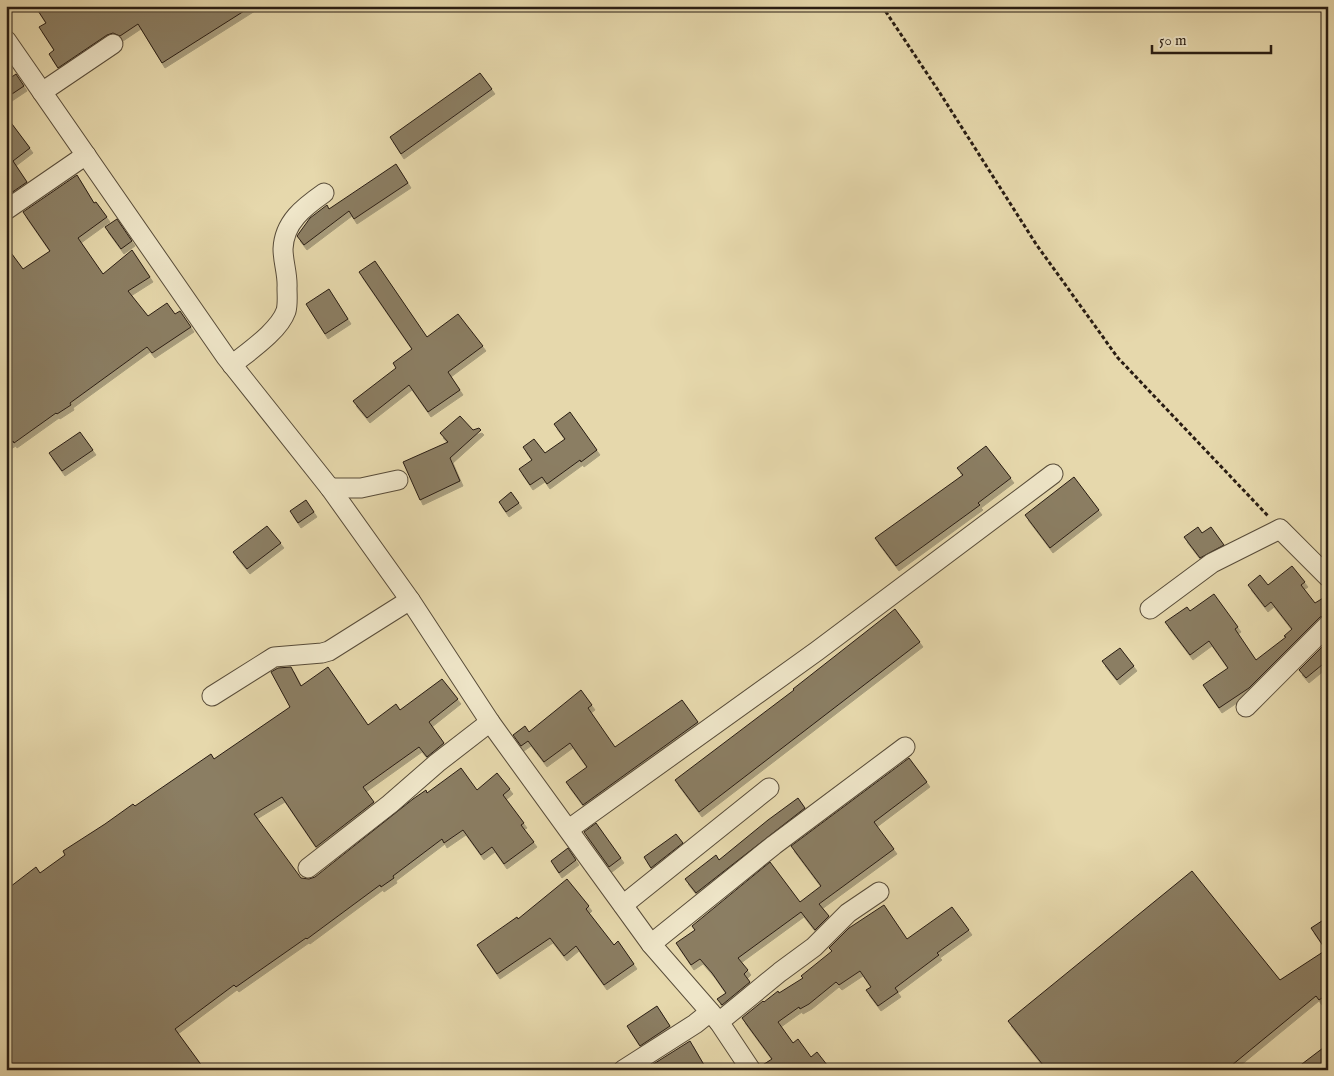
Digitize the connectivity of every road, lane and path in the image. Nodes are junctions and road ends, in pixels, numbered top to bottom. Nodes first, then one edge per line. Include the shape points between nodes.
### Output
1 (882, 6) edge
2 (6, 40) edge
3 (113, 44) dead end
4 (42, 92) junction
5 (86, 155) junction
6 (324, 193) dead end
7 (6, 210) edge
8 (232, 365) junction
9 (1053, 474) dead end
10 (398, 480) dead end
11 (330, 488) junction
12 (1280, 529) junction
13 (1328, 577) edge
14 (410, 600) junction
15 (1150, 609) dead end
16 (1328, 625) edge
17 (212, 696) dead end
18 (1246, 707) dead end
19 (490, 722) junction
20 (905, 747) dead end
21 (769, 788) dead end
22 (568, 829) junction
23 (308, 868) dead end
24 (879, 892) dead end
25 (623, 905) junction
26 (650, 944) junction
27 (714, 1017) junction
28 (623, 1070) edge
29 (751, 1070) edge

1 - 12 path via 1036,244 1118,358
2 - 4 street
3 - 4 street
4 - 5 street
5 - 7 street
5 - 8 street
6 - 8 street via 304,206 285,235 286,310 276,327
8 - 11 street
9 - 22 street via 817,651
10 - 11 street via 361,488
11 - 14 street
12 - 13 street
12 - 15 street via 1212,563
14 - 17 street via 329,651 274,658
14 - 19 street
16 - 18 street
19 - 22 street
19 - 23 street
20 - 26 street via 774,845
21 - 25 street
22 - 25 street
24 - 27 street via 848,913 814,947
25 - 26 street
26 - 27 street
27 - 28 street via 695,1024
27 - 29 street

